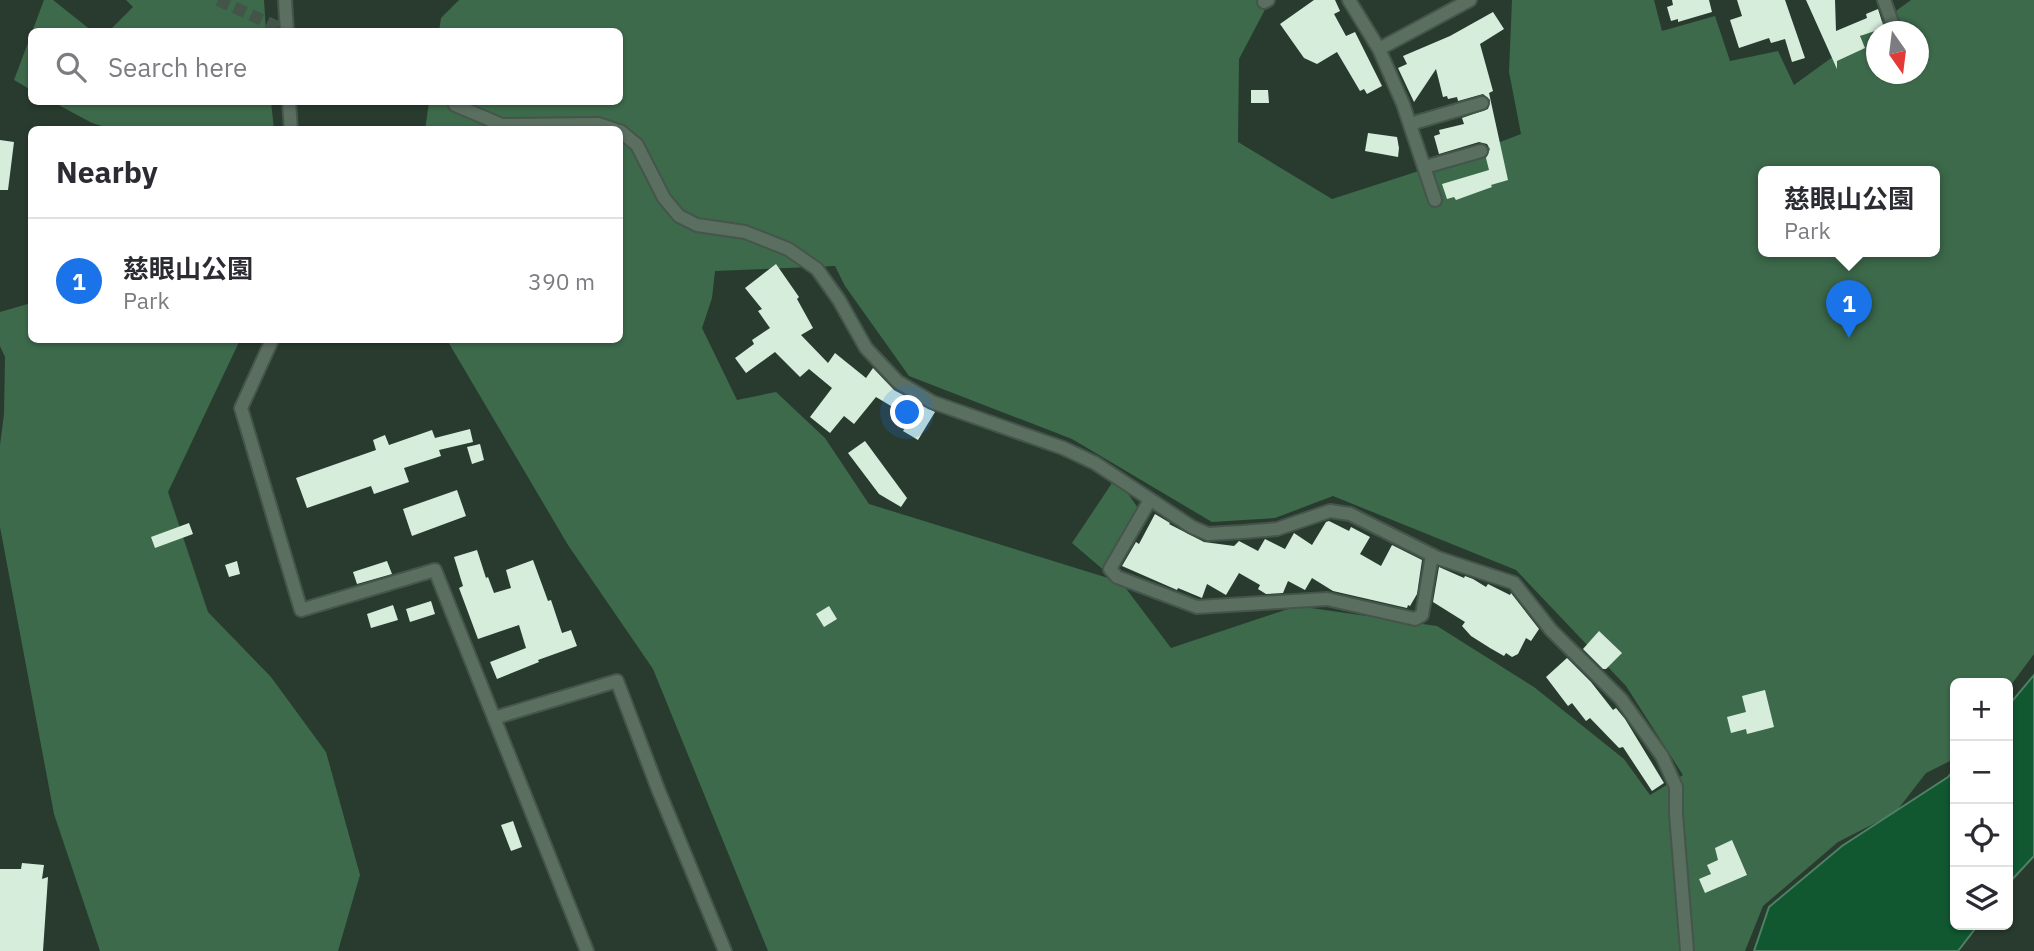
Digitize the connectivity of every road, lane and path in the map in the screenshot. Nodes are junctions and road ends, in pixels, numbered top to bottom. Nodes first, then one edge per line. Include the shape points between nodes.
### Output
1 (285, 0) edge
2 (1349, 0) edge
3 (1469, 0) edge
4 (1884, 0) edge
5 (1452, 4) edge
6 (1892, 21) edge
7 (287, 28) edge
8 (1379, 49) junction
9 (1482, 103) dead end
10 (289, 105) edge
11 (455, 105) dead end
12 (1410, 124) junction
13 (291, 126) edge
14 (605, 126) edge
15 (623, 134) edge
16 (1481, 151) dead end
17 (1425, 167) junction
18 (1436, 200) dead end
19 (271, 343) edge
20 (1150, 500) junction
21 (1432, 555) junction
22 (494, 718) junction
23 (587, 951) edge
24 (725, 951) edge
25 (1687, 951) edge

1 - 7 street
2 - 8 street
3 - 5 street
4 - 6 street
5 - 8 street
8 - 12 street
9 - 12 street
10 - 13 street
11 - 14 street via 502,125
12 - 17 street
15 - 20 street via 637,145 664,198 679,216 697,225 745,232 788,249 817,269 866,348 898,382 932,402 1063,448
16 - 17 street
17 - 18 street
19 - 22 street via 242,408 302,610 435,570
20 - 21 street via 1208,534 1277,529 1330,511 1350,514
20 - 21 street via 1110,569 1117,577 1197,607 1326,599 1415,619 1423,615
21 - 25 street via 1514,583 1551,630 1621,699 1662,756 1676,787
22 - 23 street
22 - 24 street via 617,681

